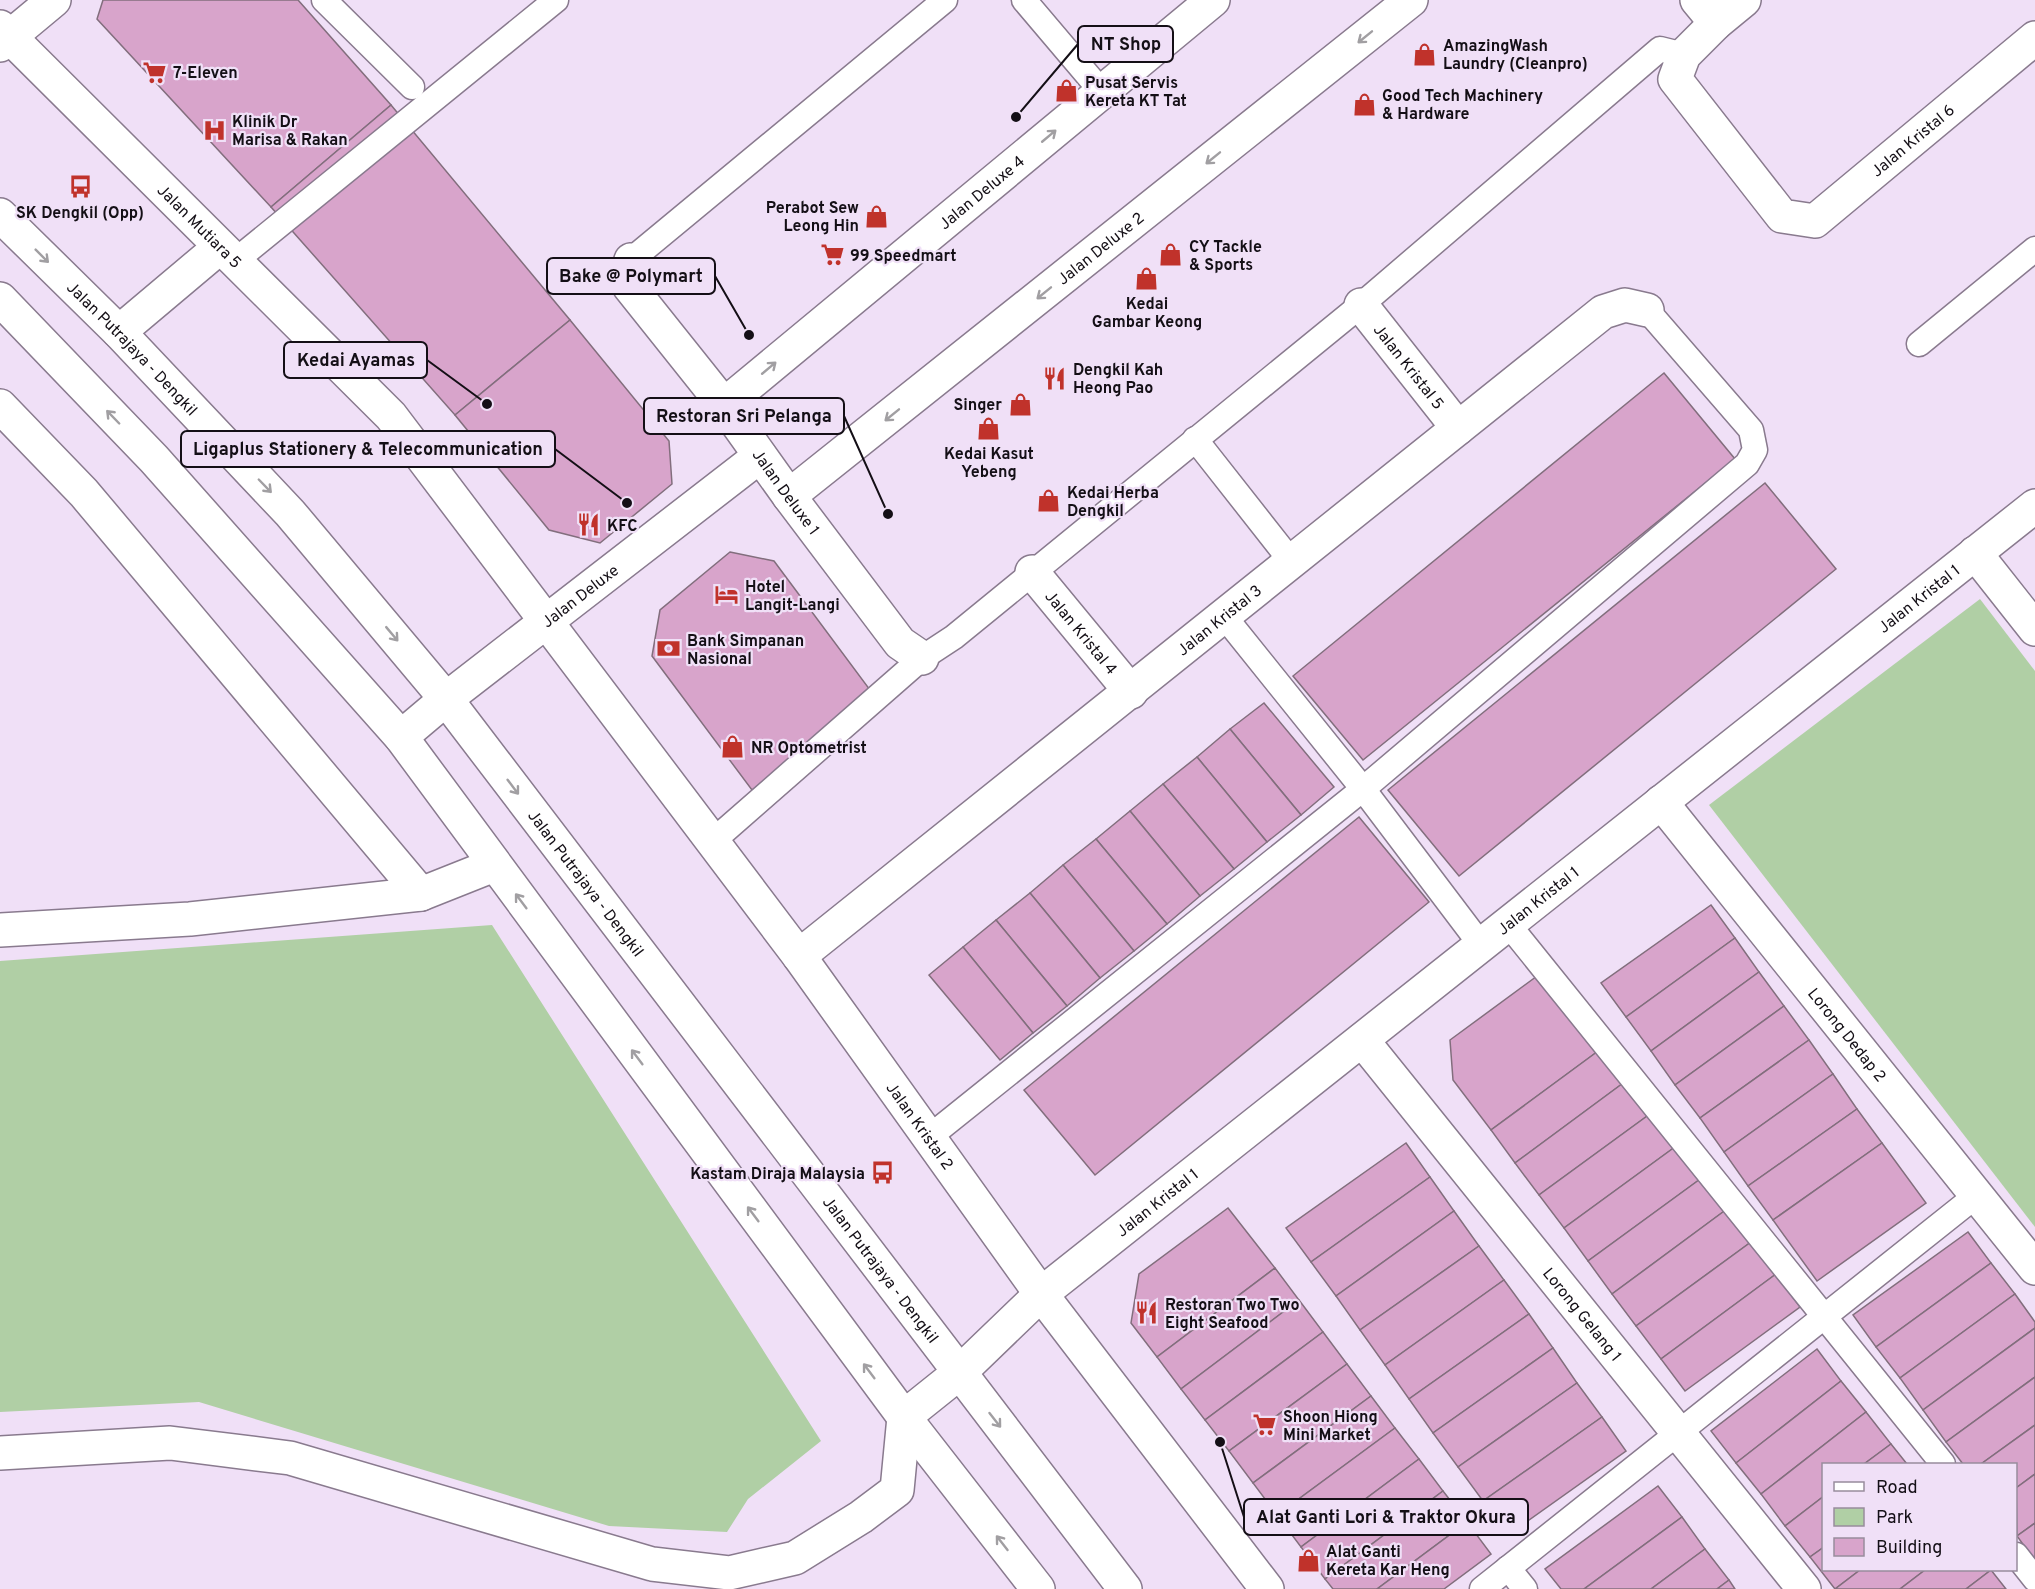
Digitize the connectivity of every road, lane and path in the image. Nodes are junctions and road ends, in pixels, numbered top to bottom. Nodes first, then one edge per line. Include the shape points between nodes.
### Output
1 (54, 0) edge
2 (324, 0) edge
3 (556, 0) edge
4 (945, 0) edge
5 (1024, 0) edge
6 (1213, 0) edge
7 (1411, 0) edge
8 (1744, 0) edge
9 (1707, 12) edge
10 (3, 36) edge
11 (2035, 38) edge
12 (1684, 55) junction
13 (412, 87) dead end
14 (1102, 92) junction
15 (0, 215) edge
16 (2035, 249) edge
17 (228, 254) junction
18 (631, 260) joint
19 (0, 298) edge
20 (1360, 305) junction
21 (1647, 310) joint
22 (119, 332) junction
23 (1919, 344) dead end
24 (724, 405) junction
25 (0, 406) edge
26 (1458, 428) junction
27 (1195, 439) junction
28 (760, 456) junction
29 (789, 496) junction
30 (2035, 506) edge
31 (1975, 554) junction
32 (1292, 561) junction
33 (1032, 572) junction
34 (1224, 616) junction
35 (546, 622) junction
36 (2035, 629) edge
37 (922, 658) junction
38 (1131, 692) junction
39 (446, 699) junction
40 (401, 736) junction
41 (1364, 789) junction
42 (1661, 802) junction
43 (713, 841) junction
44 (494, 865) junction
45 (421, 894) junction
46 (1508, 924) junction
47 (0, 930) edge
48 (1481, 945) junction
49 (799, 956) junction
50 (1362, 1040) junction
51 (928, 1138) junction
52 (1977, 1195) junction
53 (2035, 1268) edge
54 (1041, 1294) junction
55 (1824, 1317) junction
56 (959, 1373) junction
57 (904, 1418) junction
58 (1678, 1433) junction
59 (0, 1453) edge
60 (1942, 1463) edge
61 (2017, 1556) edge
62 (1508, 1568) junction
63 (2035, 1579) edge
64 (1038, 1589) edge
65 (1125, 1589) edge
66 (1267, 1589) edge
67 (1482, 1589) edge
68 (1525, 1589) edge
69 (1803, 1589) edge

1 - 10 street
2 - 13 lane
3 - 17 lane
4 - 18 lane
5 - 14 lane
6 - 14 street, Jalan Deluxe 4
7 -> 29 street, Jalan Deluxe 2
8 - 9 street
9 - 12 street
10 - 17 street, Jalan Mutiara 5
11 - 12 street, Jalan Kristal 6 via 1815,221 1782,216 1675,79
12 - 20 lane via 1660,49
24 -> 14 street, Jalan Deluxe 4
15 -> 22 street, Jalan Putrajaya - Dengkil
16 - 23 lane
17 - 22 street
17 - 35 street, Jalan Mutiara 5 via 391,416
18 - 24 street, Jalan Deluxe 1 via 629,286
40 -> 19 street via 153,459
20 - 26 street, Jalan Kristal 5
20 - 27 lane
21 - 26 street, Jalan Kristal 3 via 1625,305 1603,312
21 - 41 lane via 1750,430 1755,450 1747,464
22 -> 39 street, Jalan Putrajaya - Dengkil via 290,513
24 - 28 street, Jalan Deluxe 1
25 - 45 street via 84,493
26 - 32 street, Jalan Kristal 3
27 - 32 lane
27 - 33 lane
28 - 29 street, Jalan Deluxe 1
28 - 35 street, Jalan Deluxe
29 - 37 street, Jalan Deluxe 1 via 900,643
30 - 31 street, Jalan Kristal 1
31 - 36 street
31 - 42 street, Jalan Kristal 1
32 - 34 street, Jalan Kristal 3
33 - 37 lane via 954,637
33 - 38 street, Jalan Kristal 4
34 - 38 street, Jalan Kristal 3
34 - 41 lane
35 - 39 street, Jalan Deluxe
35 - 43 street, Jalan Kristal 2
37 - 43 lane
38 - 49 street, Jalan Kristal 3
39 - 40 street, Jalan Deluxe
39 -> 56 street, Jalan Putrajaya - Dengkil
40 - 44 street
41 - 48 lane
41 - 51 lane
42 - 46 street, Jalan Kristal 1
42 - 52 street, Lorong Dedap 2
43 - 49 street, Jalan Kristal 2
44 - 45 street
57 -> 44 street
45 - 47 street via 190,919
46 - 48 street, Jalan Kristal 1
46 - 55 lane
48 - 50 street, Jalan Kristal 1
49 - 51 street, Jalan Kristal 2
50 - 54 street, Jalan Kristal 1
50 - 58 street, Lorong Gelang 1
51 - 54 street, Jalan Kristal 2
52 - 53 street, Lorong Dedap 2
52 - 55 lane
54 - 56 street, Jalan Kristal 1
54 - 66 street, Jalan Kristal 2
55 - 58 lane
55 - 60 lane
56 - 57 street, Jalan Kristal 1
56 -> 65 street, Jalan Putrajaya - Dengkil
57 - 59 street via 897,1490 795,1558 729,1573 652,1564 290,1458 170,1443
64 -> 57 street
58 - 62 lane
58 - 69 street, Lorong Gelang 1
61 - 63 lane
62 - 67 lane
62 - 68 lane

